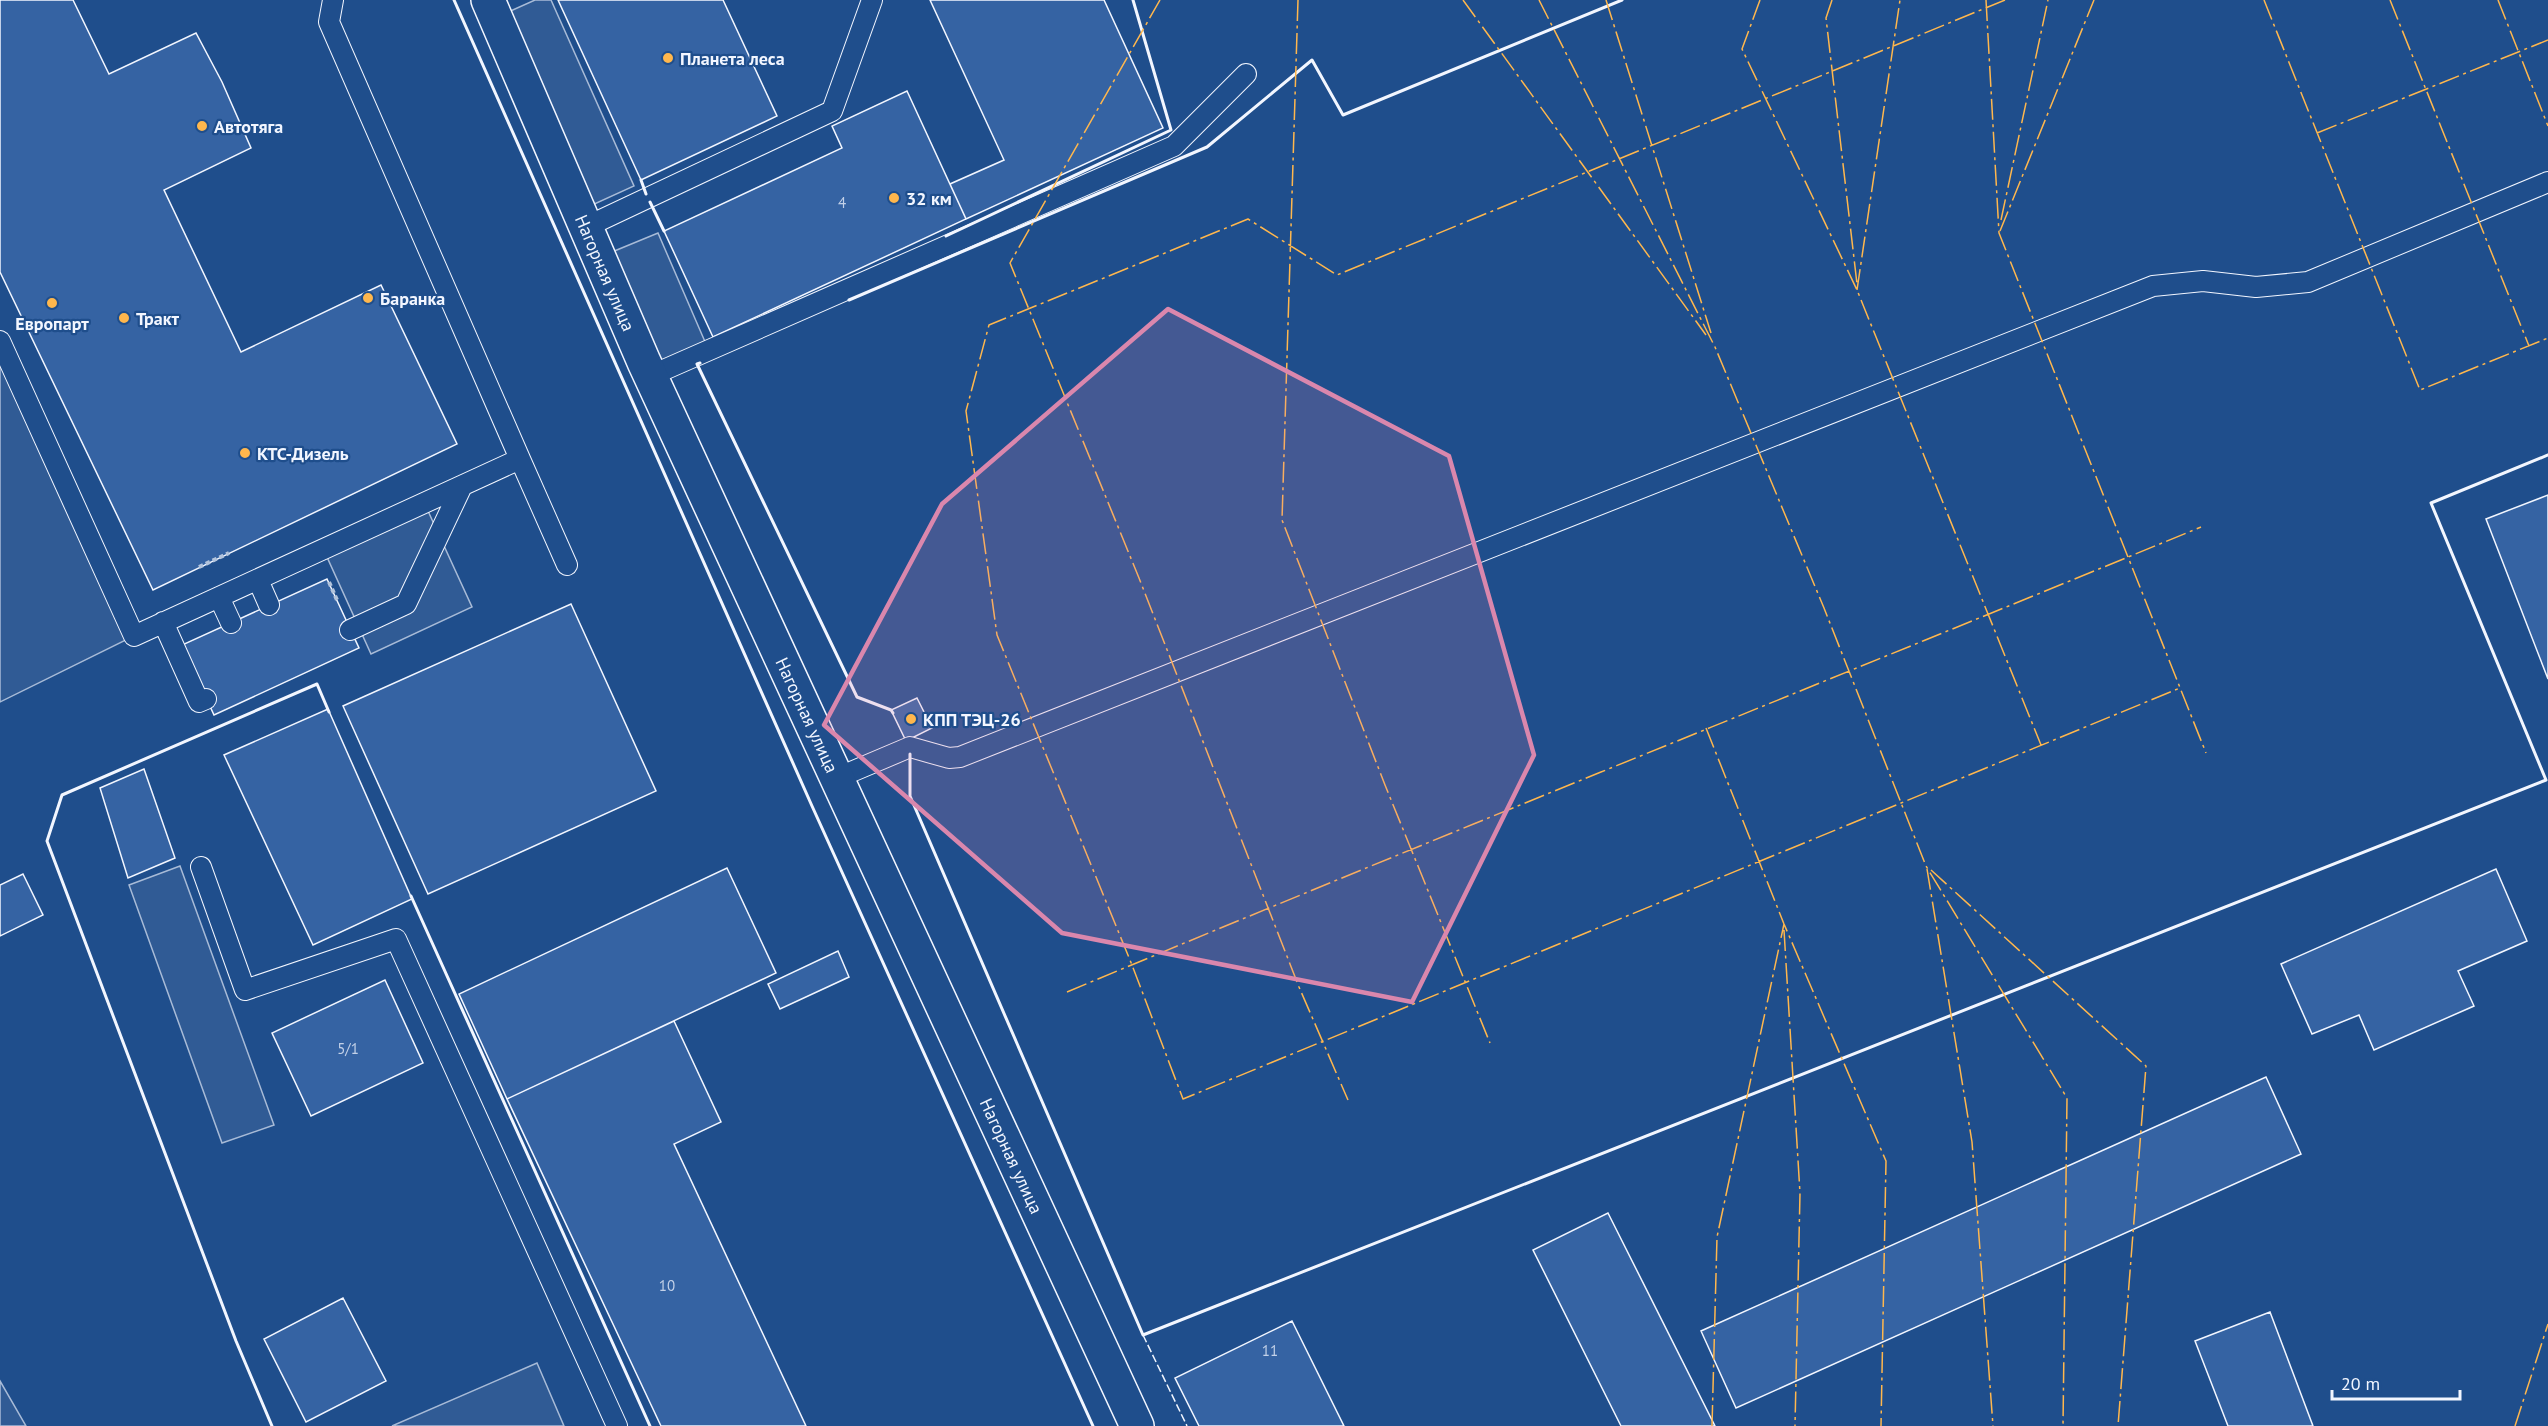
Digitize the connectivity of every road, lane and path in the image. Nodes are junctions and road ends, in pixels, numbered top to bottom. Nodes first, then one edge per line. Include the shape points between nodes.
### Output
1 (333, 0) edge
2 (488, 0) edge
3 (872, 0) edge
4 (1246, 74) dead end
5 (2548, 182) edge
6 (586, 227) junction
7 (0, 341) edge
8 (651, 376) junction
9 (520, 459) junction
10 (462, 486) junction
11 (229, 553) dead end
12 (567, 565) dead end
13 (189, 572) dead end
14 (258, 580) junction
15 (320, 582) dead end
16 (219, 597) junction
17 (269, 605) dead end
18 (339, 606) dead end
19 (163, 622) junction
20 (231, 622) dead end
21 (350, 630) dead end
22 (206, 699) dead end
23 (837, 778) junction
24 (201, 867) dead end
25 (617, 1426) edge
26 (1137, 1426) edge

1 - 9 lane via 329,22
2 - 6 street, Нагорная улица
3 - 6 lane via 832,111
4 - 8 lane via 1174,146
5 - 23 lane via 2308,282 2256,286 2202,281 2153,286 960,757 949,758 910,747
6 - 8 street, Нагорная улица
7 - 19 lane via 134,636
8 - 23 street, Нагорная улица
9 - 10 lane
9 - 12 lane
10 - 14 lane
10 - 21 lane via 406,604
11 - 13 path
14 - 16 lane
14 - 17 lane
15 - 18 path via 327,579
16 - 19 lane
16 - 20 lane
19 - 22 lane via 199,702
23 - 26 street, Нагорная улица
24 - 25 lane via 245,990 396,939

